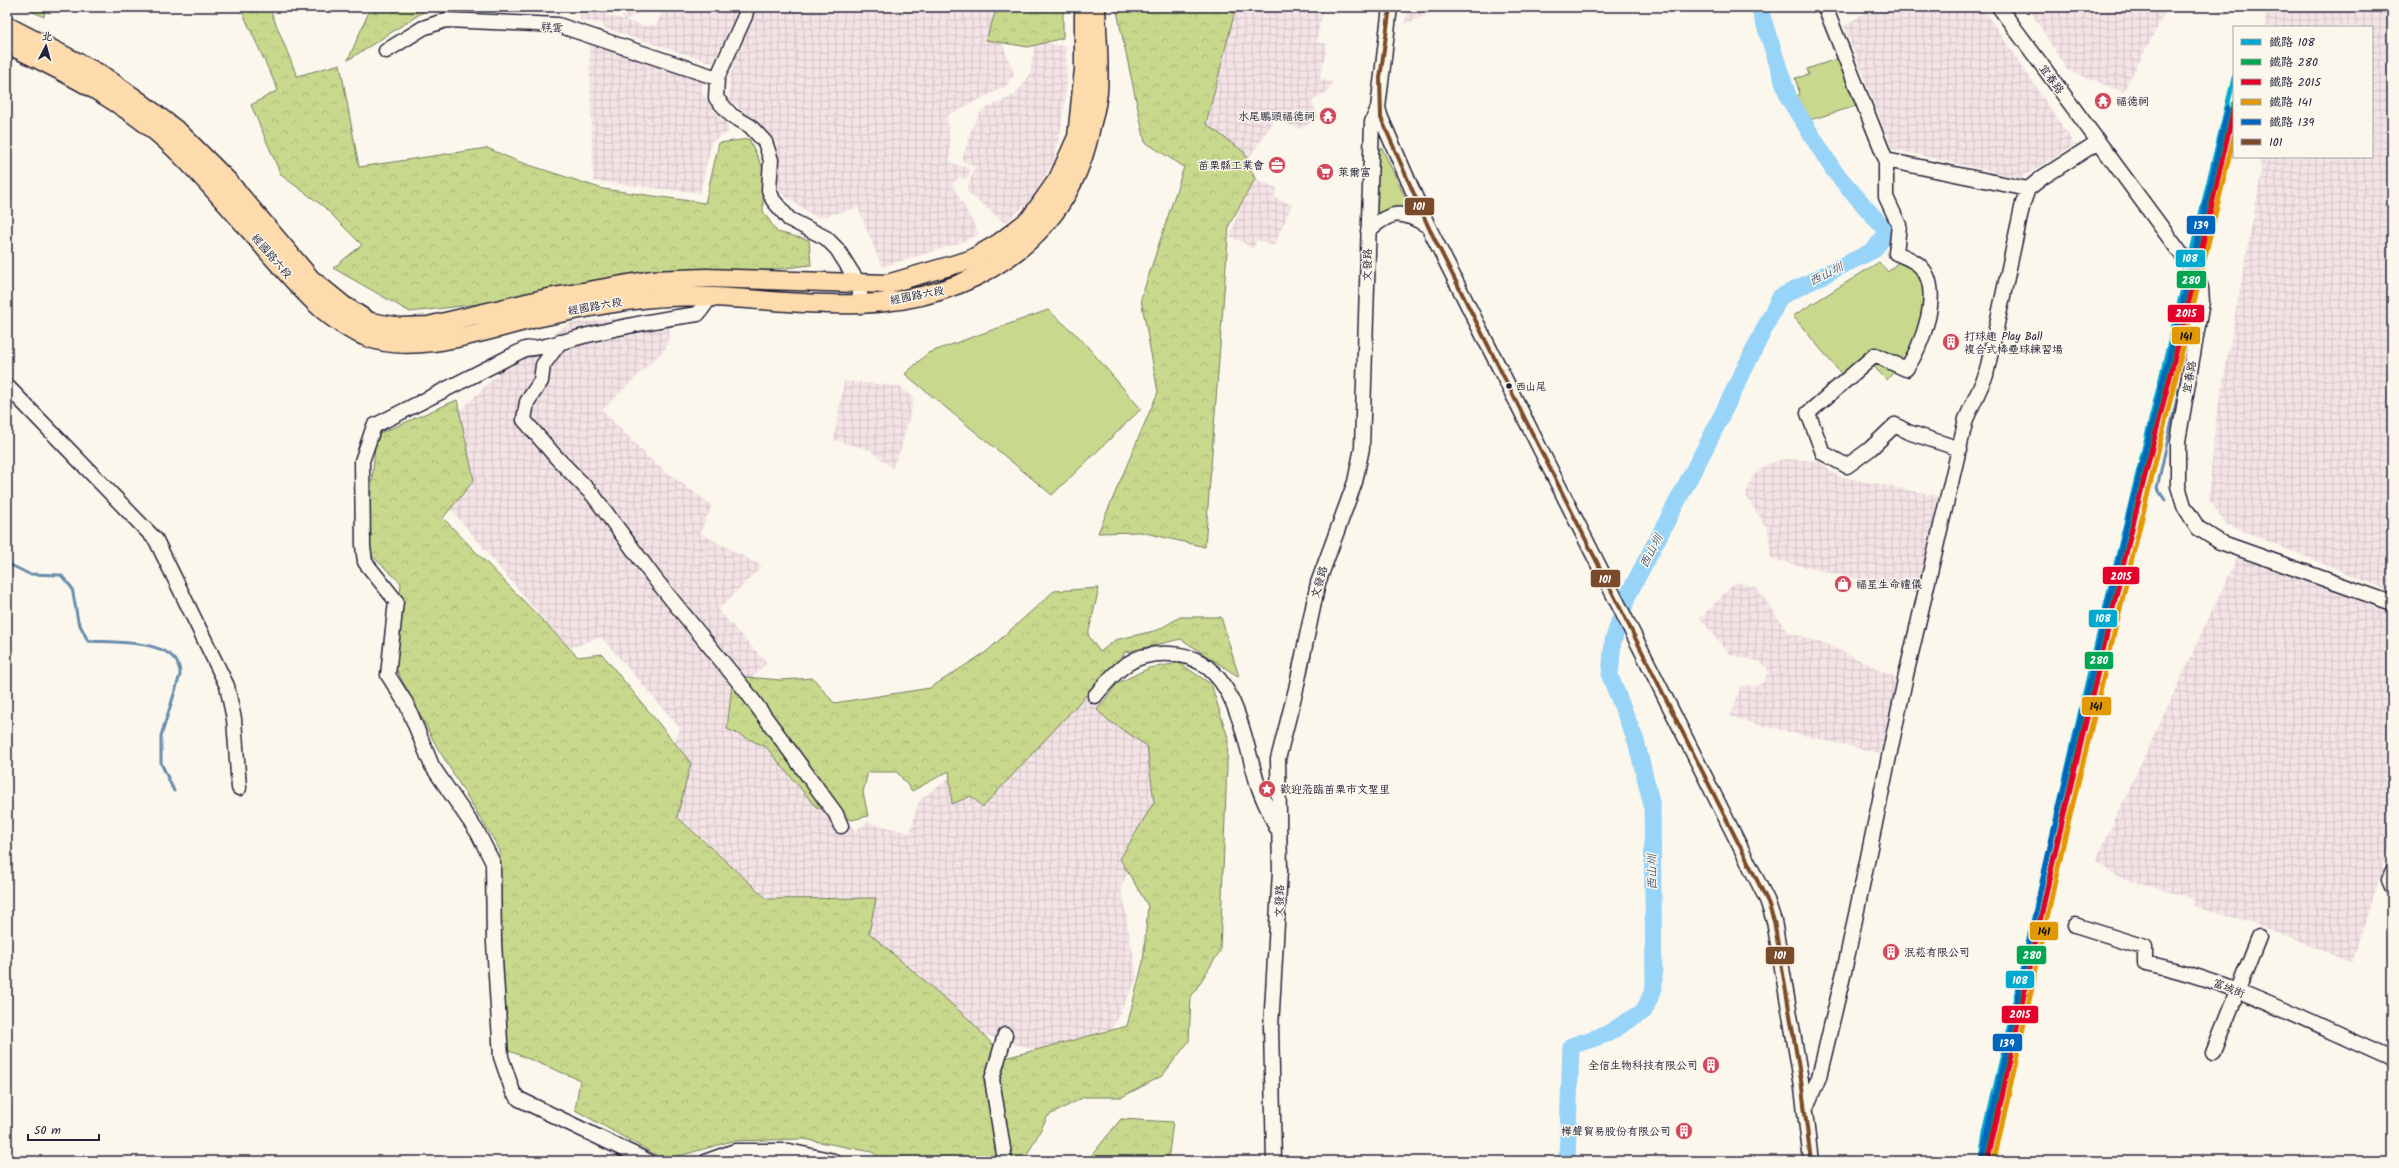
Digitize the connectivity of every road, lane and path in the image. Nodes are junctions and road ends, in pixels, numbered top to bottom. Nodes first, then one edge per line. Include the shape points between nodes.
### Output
1 (746, 7) edge
2 (1084, 7) edge
3 (1096, 7) edge
4 (1390, 7) edge
5 (1825, 7) edge
6 (1999, 7) edge
7 (7, 26) edge
8 (7, 44) edge
9 (386, 51) dead end
10 (717, 78) junction
11 (1378, 108) junction
12 (166, 131) junction
13 (2098, 142) junction
14 (1886, 160) junction
15 (2028, 190) junction
16 (1428, 226) junction
17 (1368, 231) junction
18 (859, 284) junction
19 (712, 287) junction
20 (860, 304) junction
21 (560, 342) junction
22 (7, 386) edge
23 (1960, 449) junction
24 (2392, 603) edge
25 (1095, 696) dead end
26 (240, 788) dead end
27 (841, 826) dead end
28 (1280, 834) junction
29 (2392, 872) edge
30 (2392, 887) edge
31 (2075, 925) dead end
32 (2259, 936) dead end
33 (2238, 991) junction
34 (1005, 1035) dead end
35 (2213, 1052) dead end
36 (2392, 1059) edge
37 (1804, 1112) junction
38 (648, 1161) edge
39 (707, 1161) edge
40 (834, 1161) edge
41 (1005, 1161) edge
42 (1274, 1161) edge
43 (1811, 1161) edge

1 - 10 street via 745,16
2 - 18 main road, 經國路六段 via 1084,69 1077,137 1058,179 1030,219 999,243 970,260 887,284
3 - 20 main road, 經國路六段 via 1098,93 1089,137 1065,198 1040,232 1023,247 964,283 937,293
4 - 11 street, 文發路
5 - 14 street
6 - 13 street, 宜春路
7 - 12 main road, 經國路六段 via 102,75
8 - 12 main road, 經國路六段
9 - 10 street, 祥雲 via 423,28 446,20 558,26
10 - 18 street via 716,98 765,142 771,160 769,190 780,211 788,219 826,238 837,249
11 - 16 street via 1380,118
11 - 17 street, 文發路 via 1372,122
12 - 19 main road, 經國路六段 via 228,180 311,278 343,306 370,322 400,327 428,326 548,298 651,280
13 - 15 street via 2042,177
13 - 24 street, 宜春路 via 2196,274 2201,288 2202,302 2178,441 2178,486 2184,506 2198,528 2220,542
14 - 15 street
14 - 23 street via 1886,197 1899,225 1896,253 1920,266 1929,284 1930,309 1925,327 1916,356 1906,369 1875,356 1808,413 1823,452 1847,466 1870,449 1895,424 1908,432
15 - 23 street via 2018,221 1986,375 1966,419
16 - 17 street via 1401,213 1390,214
16 - 37 street via 1767,900 1774,921
17 - 28 street, 文發路 via 1362,448 1355,482 1318,583 1296,689 1278,759
18 - 19 main road, 經國路六段
18 - 20 street
19 - 20 main road, 經國路六段 via 778,302
19 - 21 street via 698,314 645,321
21 - 27 street via 543,365 541,381 528,402 524,420 593,495 655,579 746,691 836,814
21 - 38 street via 544,348 525,350 374,426 362,461 363,546 365,562 396,601 388,675 407,705 432,766 478,833 493,863 494,943 501,1057 513,1092 535,1109
22 - 26 street via 156,540 227,686 234,719
23 - 37 street via 1906,675 1842,980 1819,1077
25 - 28 street via 1118,670 1134,659 1154,653 1186,654 1210,667 1227,688 1257,784
28 - 42 street, 文發路 via 1277,948 1271,1027
29 - 30 street via 2389,880
31 - 33 street, 富域街 via 2145,947 2145,963 2182,970
32 - 33 street
33 - 35 street
33 - 36 street, 富域街
34 - 41 street via 992,1079
37 - 43 street
39 - 40 street via 735,1152 789,1150

